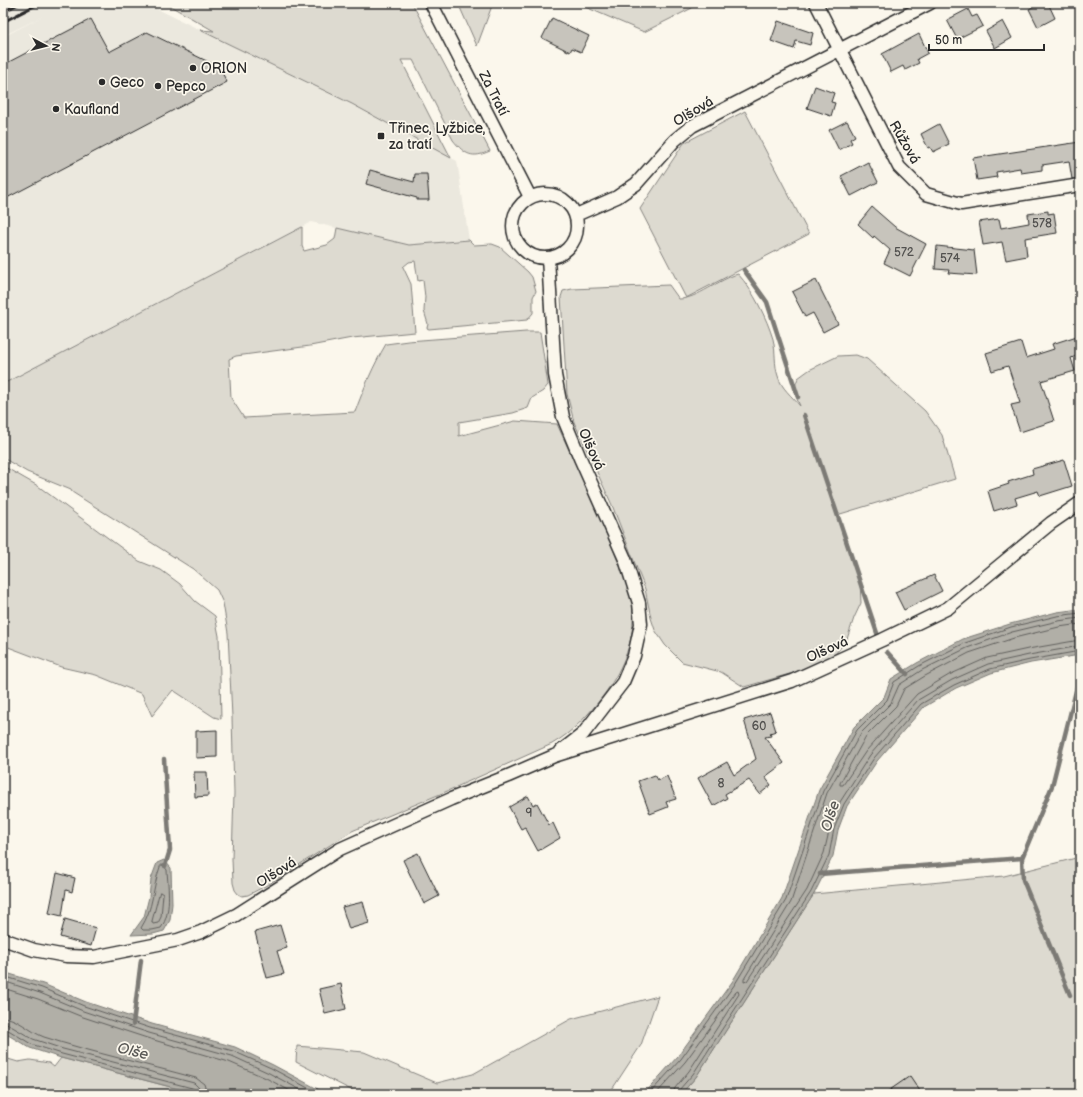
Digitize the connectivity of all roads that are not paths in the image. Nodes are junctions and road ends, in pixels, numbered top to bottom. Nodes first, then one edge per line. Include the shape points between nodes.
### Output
1 (431, 3) edge
2 (816, 3) edge
3 (930, 3) edge
4 (840, 50) junction
5 (1080, 185) edge
6 (530, 197) junction
7 (576, 215) junction
8 (548, 258) junction
9 (1080, 503) edge
10 (554, 756) junction
11 (3, 939) edge

1 - 6 street, Za Tratí
2 - 4 street, Růžová
3 - 4 street, Olšová
4 - 5 street, Růžová via 900,167 926,194 961,204
4 - 7 street, Olšová via 692,126 636,184 616,197
6 - 7 street via 543,193 557,195 569,203
6 - 8 street via 520,205 514,216 515,238 520,247 528,253
7 - 8 street via 578,227 569,248 559,255
8 - 10 street, Olšová via 555,375 563,417 625,559 639,603 640,624 634,656 623,682 583,734
9 - 10 street, Olšová via 1051,523 948,608 882,640 792,681
10 - 11 street, Olšová via 340,849 236,916 178,940 94,957 34,950

